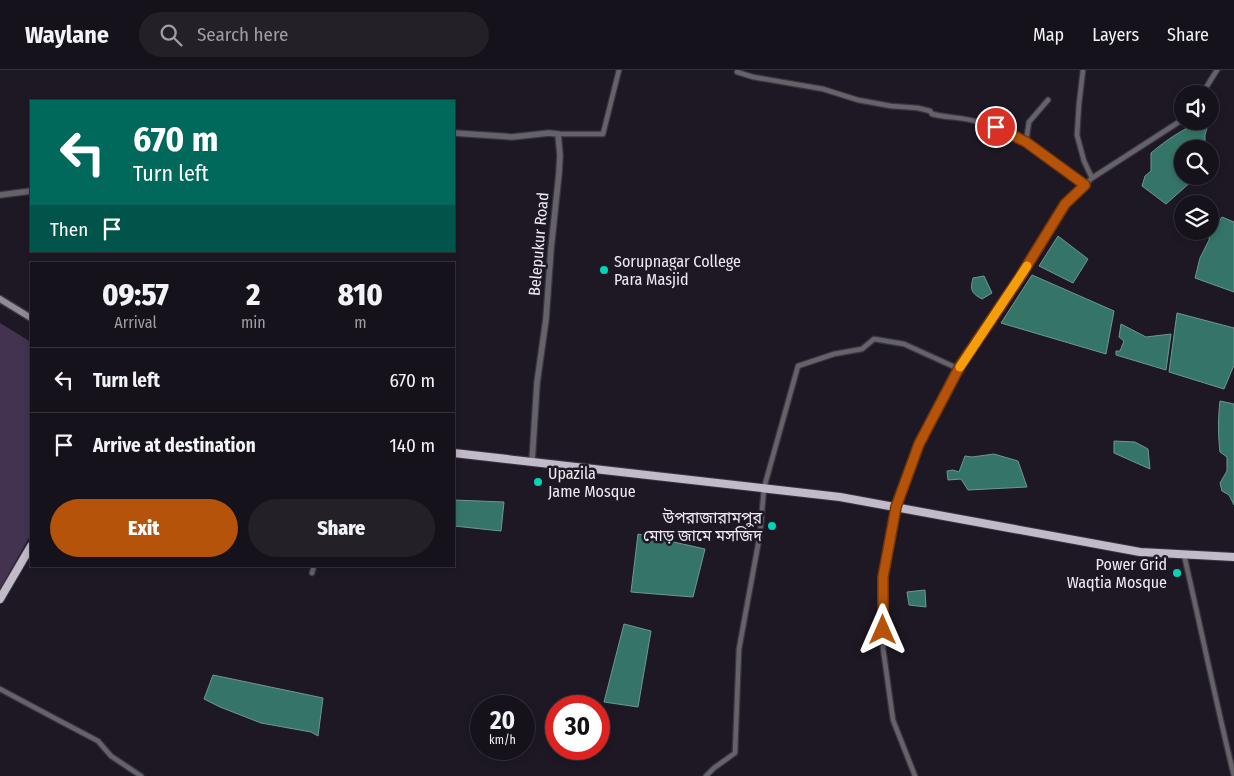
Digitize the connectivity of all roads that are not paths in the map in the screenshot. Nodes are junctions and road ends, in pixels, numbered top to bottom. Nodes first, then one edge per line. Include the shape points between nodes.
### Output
1 (619, 70) edge
2 (1083, 70) edge
3 (1217, 70) edge
4 (737, 72) dead end
5 (1208, 85) edge
6 (1048, 100) dead end
7 (1174, 125) edge
8 (455, 133) edge
9 (558, 134) junction
10 (1026, 142) junction
11 (1092, 178) junction
12 (1085, 185) junction
13 (30, 191) edge
14 (0, 195) edge
15 (0, 300) edge
16 (30, 317) edge
17 (959, 369) junction
18 (455, 453) edge
19 (532, 462) junction
20 (764, 488) junction
21 (896, 507) junction
22 (30, 548) edge
23 (1184, 555) junction
24 (1234, 557) edge
25 (314, 567) edge
26 (312, 573) dead end
27 (0, 599) edge
28 (0, 689) edge
29 (141, 776) edge
30 (706, 776) edge
31 (915, 776) edge
32 (1234, 776) edge

1 - 9 street via 603,134
2 - 11 street via 1076,135
3 - 5 street
4 - 10 street via 823,89 858,100 930,110 932,114 944,117 976,121
6 - 10 street via 1029,122
7 - 11 street
8 - 9 street
9 - 19 street, Belepukur Road via 559,173
10 - 12 street
11 - 12 street
12 - 17 street via 1065,204
13 - 14 street
15 - 16 main road
17 - 20 street via 904,344 874,339 862,349 798,366
17 - 21 street via 919,444
18 - 19 highway
19 - 20 highway
20 - 21 highway
20 - 30 street via 760,534 739,649 735,753
21 - 23 highway via 1140,552
21 - 31 street via 883,577 883,648 893,720
22 - 27 highway
23 - 24 highway
23 - 32 street
25 - 26 street
28 - 29 street via 98,740 111,756

